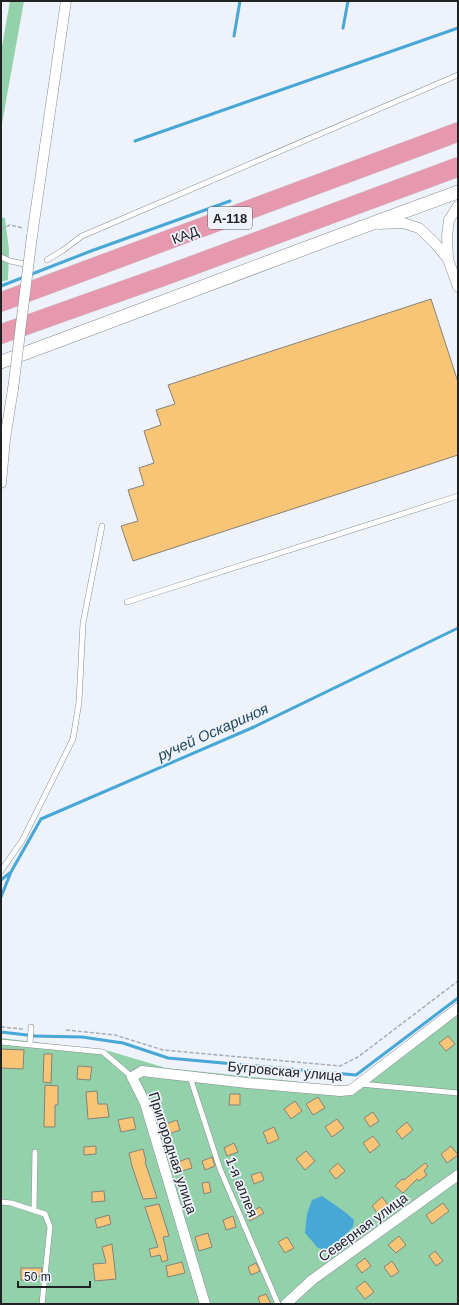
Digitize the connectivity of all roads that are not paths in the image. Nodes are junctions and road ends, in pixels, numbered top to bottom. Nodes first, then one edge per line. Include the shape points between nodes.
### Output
1 (66, 1) edge
2 (458, 75) edge
3 (458, 132) edge
4 (458, 167) edge
5 (458, 192) edge
6 (458, 206) edge
7 (365, 225) junction
8 (1, 257) edge
9 (448, 259) junction
10 (47, 260) dead end
11 (24, 264) dead end
12 (458, 287) edge
13 (1, 302) edge
14 (1, 334) edge
15 (1, 362) edge
16 (1, 483) edge
17 (458, 496) edge
18 (102, 526) dead end
19 (127, 602) dead end
20 (1, 871) edge
21 (458, 1008) edge
22 (31, 1029) road end
23 (1, 1042) edge
24 (30, 1045) junction
25 (132, 1077) junction
26 (190, 1077) junction
27 (359, 1084) junction
28 (458, 1093) edge
29 (35, 1152) dead end
30 (458, 1175) edge
31 (1, 1202) edge
32 (34, 1210) junction
33 (42, 1304) edge
34 (205, 1304) edge
35 (278, 1304) edge
36 (286, 1304) edge

1 - 16 street, bridge
2 - 10 lane via 82,236
3 - 13 highway, КАД / А-118
4 - 14 highway, А-118
5 - 7 street
6 - 9 street via 449,220
7 - 9 street via 386,223 419,228
7 - 15 street
8 - 11 lane
9 - 12 street
17 - 19 lane
18 - 20 lane via 83,623 79,702 73,740 22,841
21 - 27 street, Бугровская улица
22 - 24 lane
23 - 24 lane, Пригородная улица
24 - 25 lane, Пригородная улица via 103,1052
25 - 26 street, Бугровская улица via 142,1071
25 - 34 street, Пригородная улица via 145,1103
26 - 27 street, Бугровская улица via 340,1091 351,1090
26 - 35 lane, 1-я аллея via 220,1169
27 - 28 lane
29 - 32 lane
30 - 36 street, Северная улица via 312,1280
31 - 32 lane
32 - 33 lane via 45,1214 50,1227

